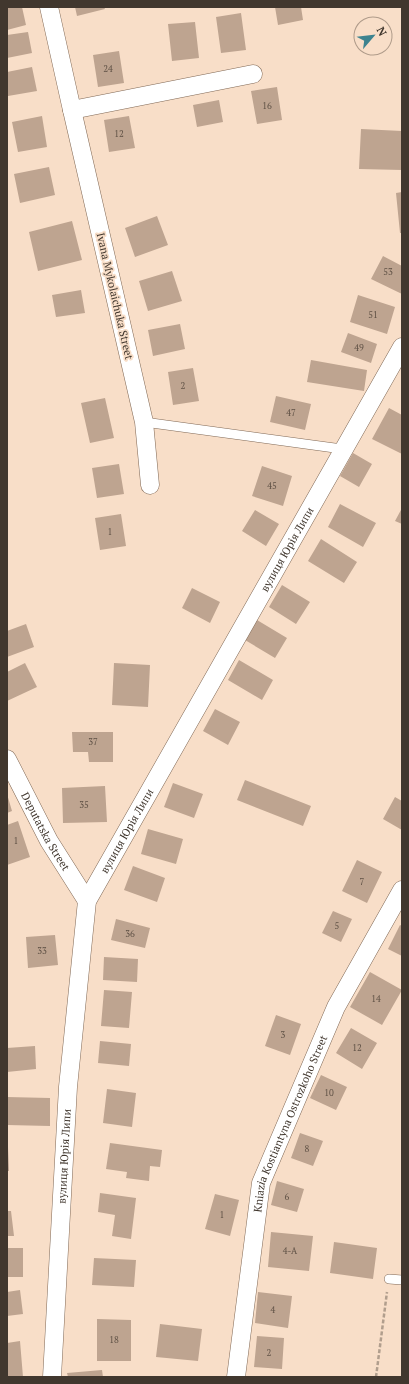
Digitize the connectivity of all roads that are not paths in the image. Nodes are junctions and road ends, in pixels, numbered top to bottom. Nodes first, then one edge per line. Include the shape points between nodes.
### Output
1 (49, 7) edge
2 (253, 74) dead end
3 (72, 110) junction
4 (402, 347) edge
5 (144, 422) junction
6 (342, 449) junction
7 (150, 485) dead end
8 (7, 759) edge
9 (402, 890) edge
10 (88, 901) junction
11 (389, 1279) road end
12 (402, 1280) edge
13 (52, 1377) edge
14 (236, 1377) edge

1 - 3 street, Ivana Mykolaichuka Street
2 - 3 street
3 - 5 street, Ivana Mykolaichuka Street
4 - 6 street, вулиця Юрія Липи
5 - 6 lane
5 - 7 street, Ivana Mykolaichuka Street
6 - 10 street, вулиця Юрія Липи
8 - 10 street, Deputatska Street via 49,841
9 - 14 street, Kniazia Kostiantyna Ostrozkoho Street via 336,1007 262,1184
10 - 13 street, вулиця Юрія Липи via 68,1088
11 - 12 lane

